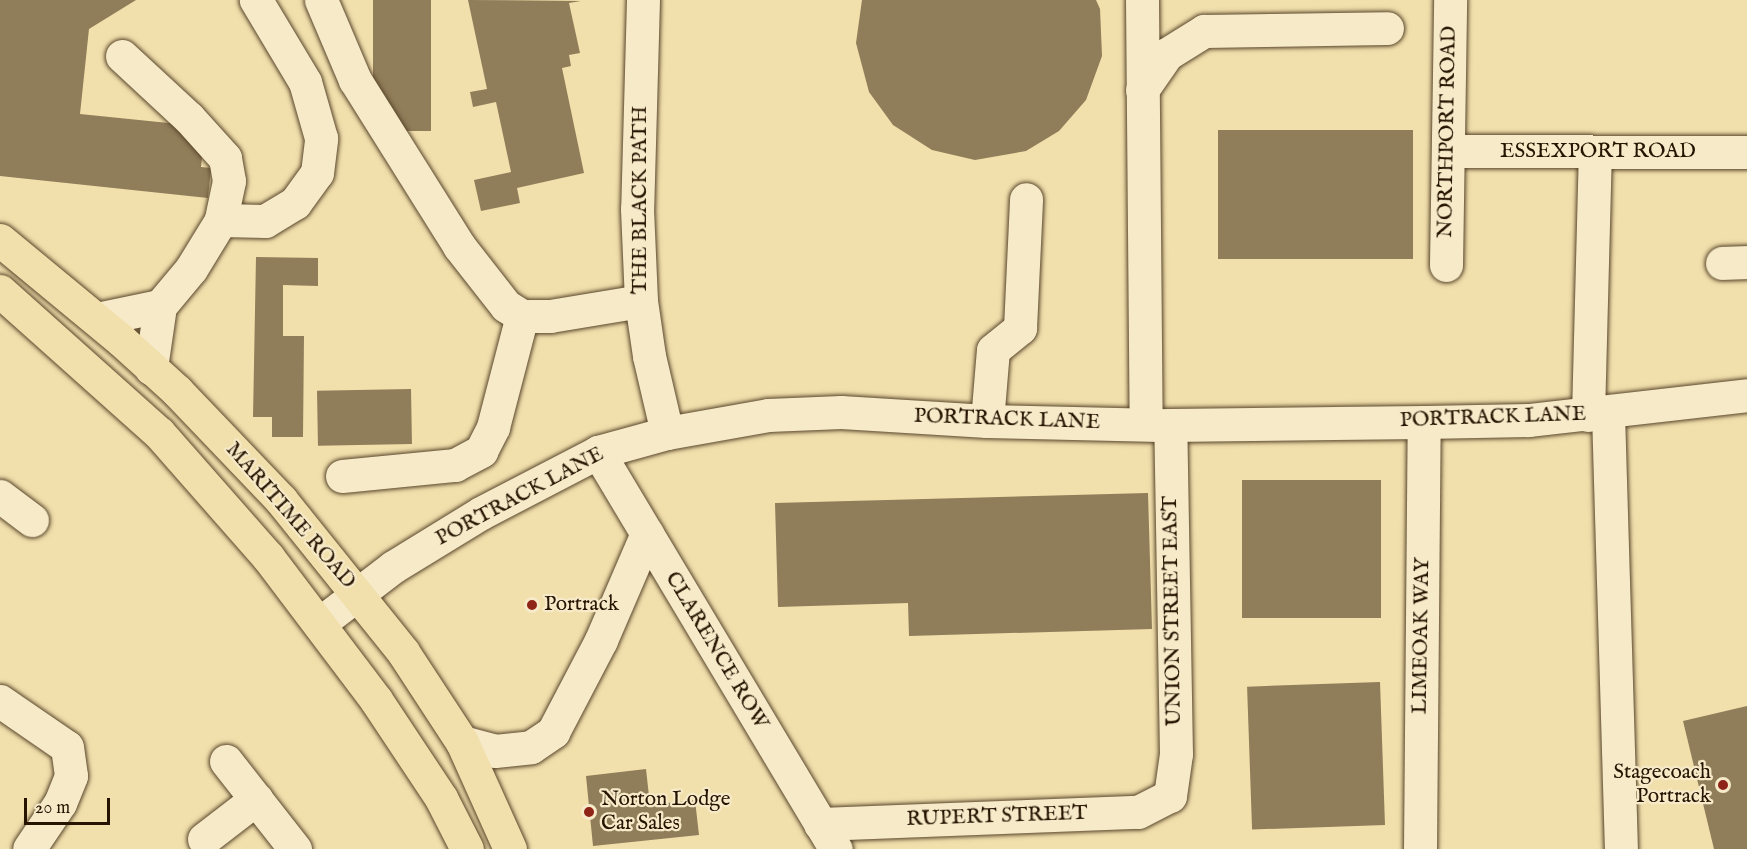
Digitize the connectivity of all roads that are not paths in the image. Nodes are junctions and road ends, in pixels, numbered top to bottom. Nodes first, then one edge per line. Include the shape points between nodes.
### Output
1 (256, 0) edge
2 (321, 0) edge
3 (643, 0) edge
4 (1142, 0) edge
5 (1450, 0) edge
6 (1386, 28) dead end
7 (122, 56) dead end
8 (1142, 90) junction
9 (1448, 151) junction
10 (1747, 152) edge
11 (1596, 154) junction
12 (1026, 199) dead end
13 (221, 220) junction
14 (0, 240) edge
15 (1446, 264) dead end
16 (0, 291) edge
17 (641, 301) junction
18 (160, 306) junction
19 (522, 316) junction
20 (97, 319) junction
21 (151, 368) junction
22 (1747, 395) edge
23 (1598, 414) junction
24 (987, 422) junction
25 (1424, 422) junction
26 (1158, 425) junction
27 (667, 433) junction
28 (598, 452) junction
29 (342, 476) dead end
30 (0, 496) edge
31 (32, 520) dead end
32 (646, 533) junction
33 (357, 593) junction
34 (320, 623) junction
35 (0, 701) edge
36 (462, 742) junction
37 (226, 761) dead end
38 (1170, 796) joint
39 (256, 799) junction
40 (828, 836) edge
41 (204, 839) dead end
42 (28, 849) edge
43 (295, 849) edge
44 (467, 849) edge
45 (510, 849) edge
46 (1420, 849) edge
47 (1621, 849) edge

1 - 13 street via 305,82 321,138 317,173 295,203 265,221
2 - 19 street via 355,80 411,171 459,246 506,306
3 - 17 street, THE BLACK PATH via 637,209
4 - 8 street, UNION STREET EAST
5 - 9 street, NORTHPORT ROAD
6 - 8 street via 1204,31 1167,54
7 - 13 street via 189,118 225,158 229,181
8 - 26 street, UNION STREET EAST
9 - 11 street, ESSEXPORT ROAD
9 - 15 street, NORTHPORT ROAD
10 - 11 street, ESSEXPORT ROAD
11 - 23 street
12 - 24 street via 1020,328 993,350
13 - 18 street via 191,269
14 - 20 main road, MARITIME ROAD
16 - 34 main road, MARITIME ROAD via 159,433
17 - 19 street via 550,316
17 - 27 street, THE BLACK PATH
18 - 20 street
18 - 21 street
19 - 29 street via 493,427 481,451 454,465
20 - 21 main road, MARITIME ROAD
21 - 33 main road, MARITIME ROAD via 281,500
22 - 23 street, PORTRACK LANE
23 - 25 street, PORTRACK LANE
23 - 47 street
24 - 26 street, PORTRACK LANE
24 - 27 street, PORTRACK LANE via 841,412 768,415
25 - 26 street, PORTRACK LANE
25 - 46 street, LIMEOAK WAY
26 - 38 street, UNION STREET EAST via 1176,754
27 - 28 street, PORTRACK LANE
28 - 32 street, CLARENCE ROW
28 - 33 street, PORTRACK LANE via 481,513
30 - 31 street
32 - 36 street via 579,684 553,732 531,747 495,751
32 - 40 street, CLARENCE ROW
33 - 34 street, PORTRACK LANE
33 - 36 main road, MARITIME ROAD via 404,652
34 - 44 main road, MARITIME ROAD via 421,767
35 - 42 street via 67,747 71,776 60,802
36 - 45 main road, MARITIME ROAD
37 - 39 street
38 - 40 street, RUPERT STREET via 1138,812
39 - 41 street
39 - 43 street

